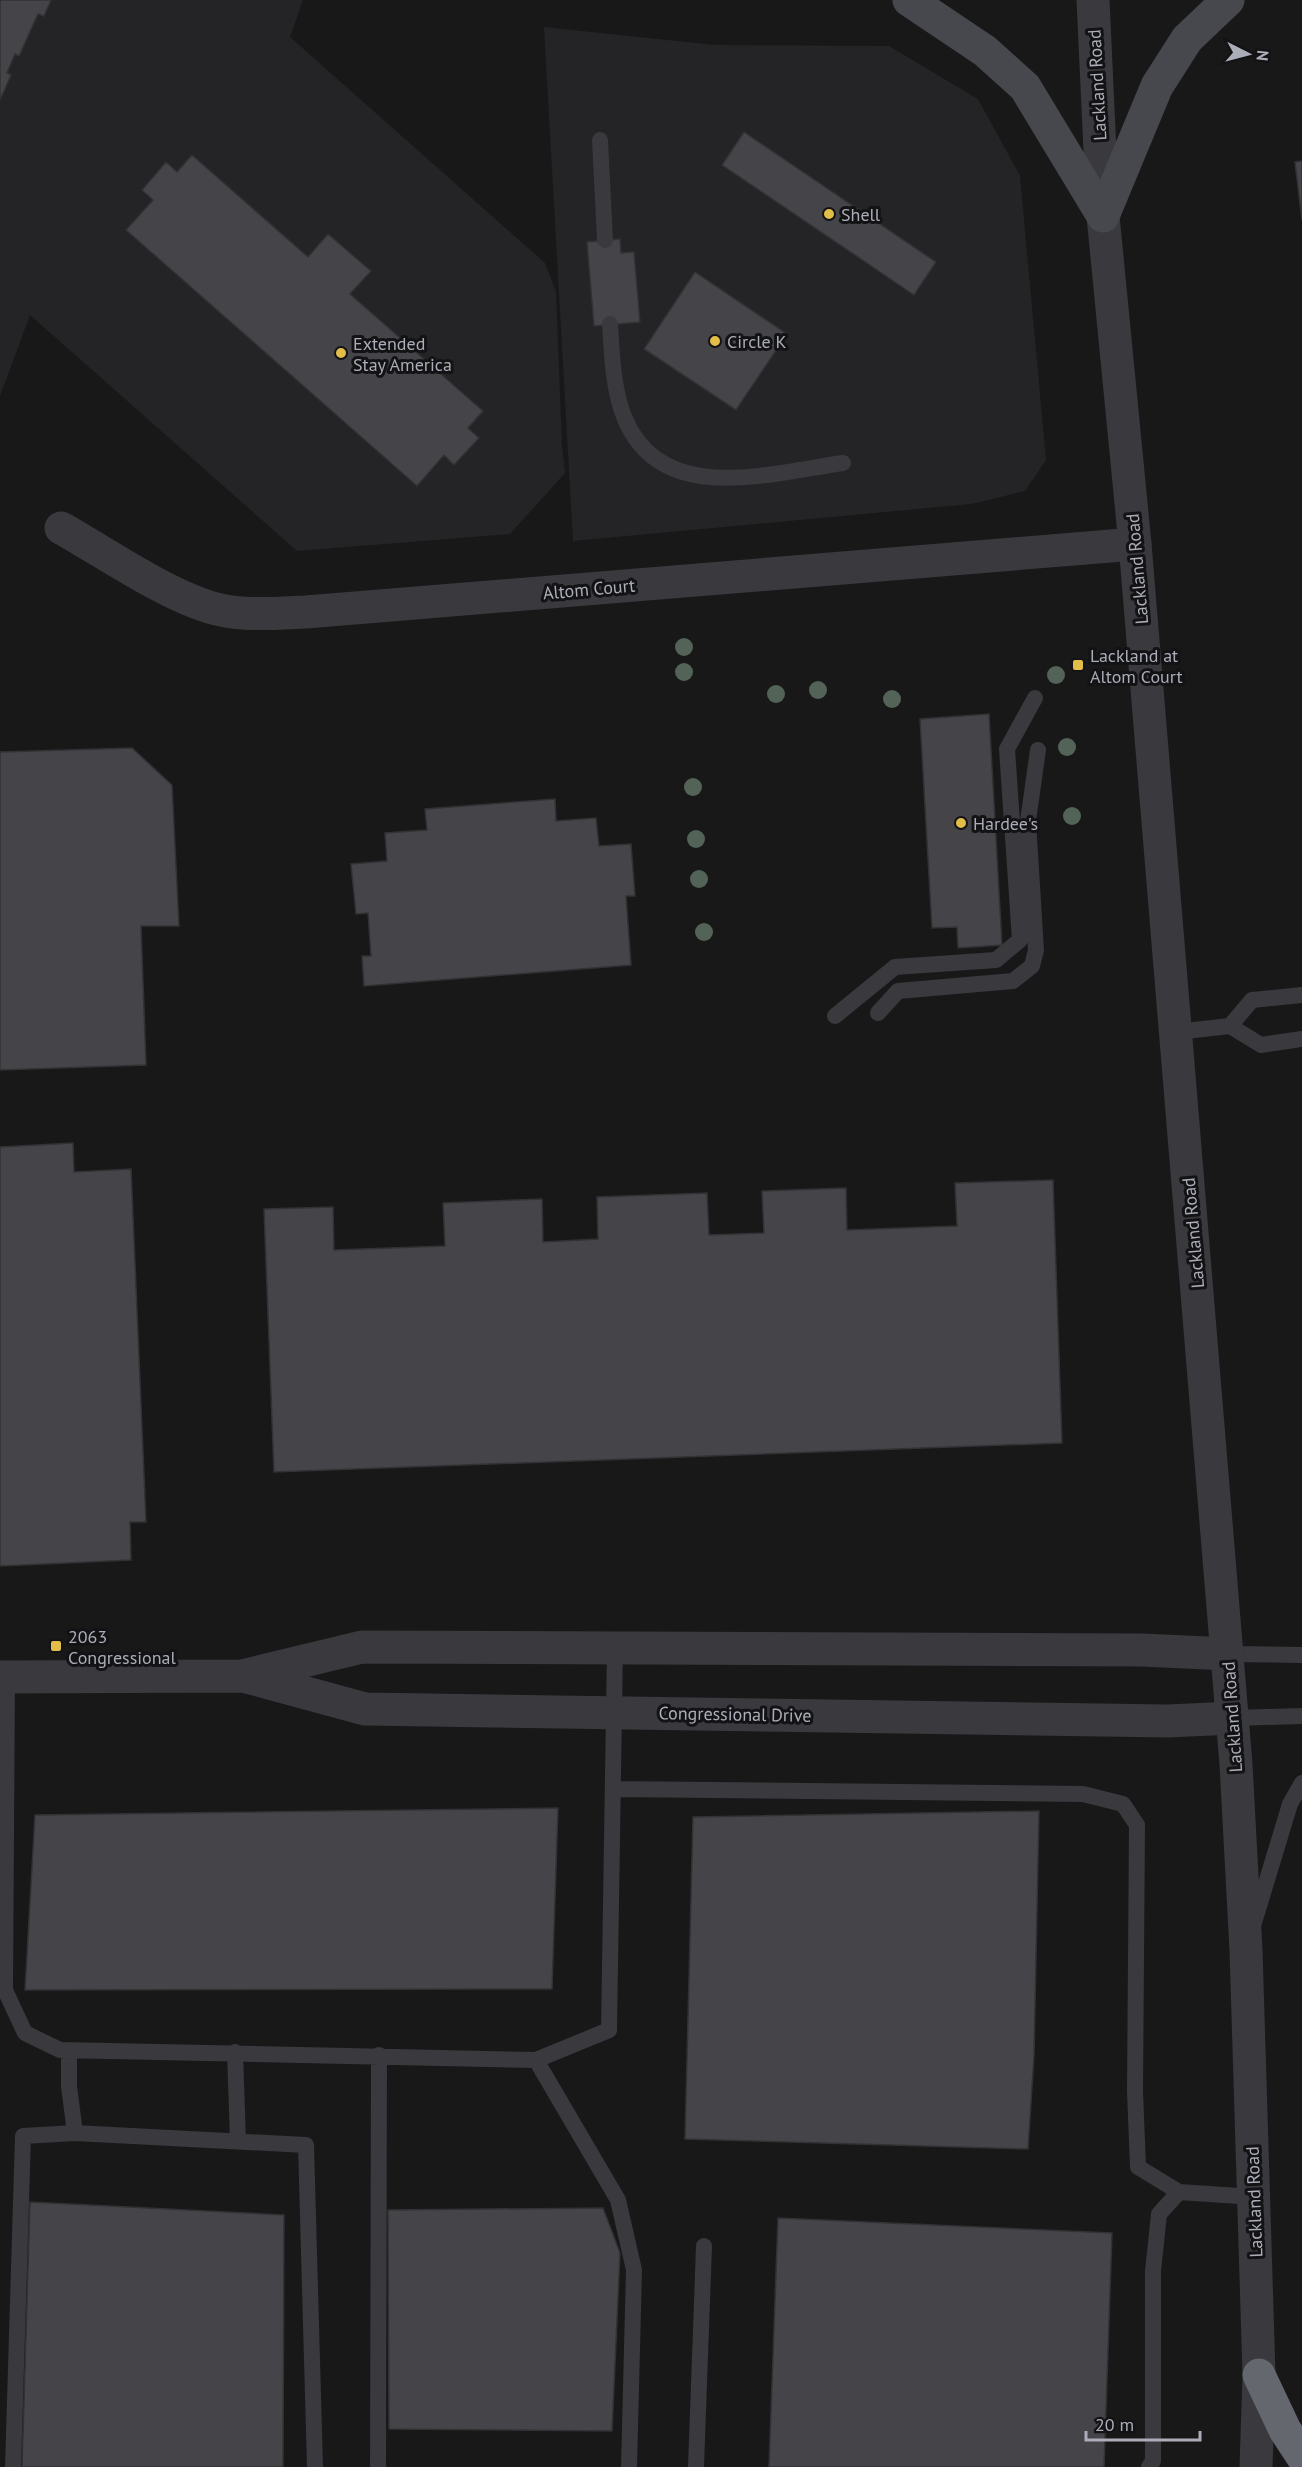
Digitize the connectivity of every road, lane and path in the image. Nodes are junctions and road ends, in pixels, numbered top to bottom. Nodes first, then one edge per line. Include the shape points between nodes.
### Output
1 (909, 0) edge
2 (1093, 0) edge
3 (1228, 0) edge
4 (600, 140) dead end
5 (1103, 216) junction
6 (605, 240) dead end
7 (610, 324) dead end
8 (843, 463) dead end
9 (61, 528) dead end
10 (1136, 544) junction
11 (1035, 698) dead end
12 (1038, 750) dead end
13 (1302, 995) edge
14 (878, 1013) dead end
15 (836, 1016) dead end
16 (1230, 1026) junction
17 (1176, 1032) junction
18 (1302, 1039) edge
19 (615, 1648) junction
20 (1228, 1654) junction
21 (1302, 1655) edge
22 (242, 1676) junction
23 (3, 1677) edge
24 (615, 1712) junction
25 (1302, 1716) edge
26 (1233, 1718) junction
27 (1302, 1784) edge
28 (613, 1789) junction
29 (1246, 1950) junction
30 (69, 2050) junction
31 (235, 2052) junction
32 (379, 2055) junction
33 (536, 2060) junction
34 (75, 2133) junction
35 (238, 2141) junction
36 (1179, 2192) junction
37 (1254, 2197) junction
38 (704, 2246) dead end
39 (1259, 2375) junction
40 (1302, 2456) edge
41 (13, 2467) edge
42 (315, 2467) edge
43 (378, 2467) edge
44 (629, 2467) edge
45 (696, 2467) edge
46 (1149, 2467) edge
47 (1256, 2467) edge

1 - 5 main road via 985,51 1025,87
2 - 5 street, Lackland Road
3 - 5 main road via 1187,39 1157,86
4 - 6 lane
5 - 10 street, Lackland Road
7 - 8 lane via 624,418 636,440 662,464 702,478 745,477
9 - 10 street, Altom Court via 177,593 209,607 248,614
10 - 17 street, Lackland Road
11 - 15 lane via 1007,749 1020,940 996,960 895,968
12 - 14 lane via 1028,821 1036,950 1032,966 1013,981 898,991
13 - 16 lane via 1252,1000
16 - 17 lane
16 - 18 lane via 1261,1045
17 - 20 street, Lackland Road
19 - 20 street, Congressional Drive via 1142,1650
19 - 22 street, Congressional Drive via 363,1647
19 - 24 lane
20 - 21 lane
20 - 26 street, Lackland Road
22 - 23 street, Congressional Drive
22 - 24 street, Congressional Drive via 365,1709
23 - 30 lane via 5,1990 25,2033 60,2050
24 - 26 street, Congressional Drive via 1168,1721
24 - 28 lane
25 - 26 lane
26 - 29 street, Lackland Road
27 - 29 lane via 1290,1804
28 - 33 lane via 609,2030
28 - 36 lane via 1083,1794 1123,1803 1137,1825 1138,2167
29 - 37 street, Lackland Road
30 - 31 lane
30 - 34 lane
31 - 32 lane
31 - 35 lane
32 - 33 lane
32 - 43 lane
33 - 44 lane via 618,2200 634,2270
34 - 35 lane
34 - 41 lane via 23,2136
35 - 42 lane via 306,2145
36 - 37 lane
36 - 46 lane via 1160,2214 1154,2271 1153,2461
37 - 39 street, Lackland Road
38 - 45 lane
39 - 40 highway
39 - 47 street, Lackland Road

